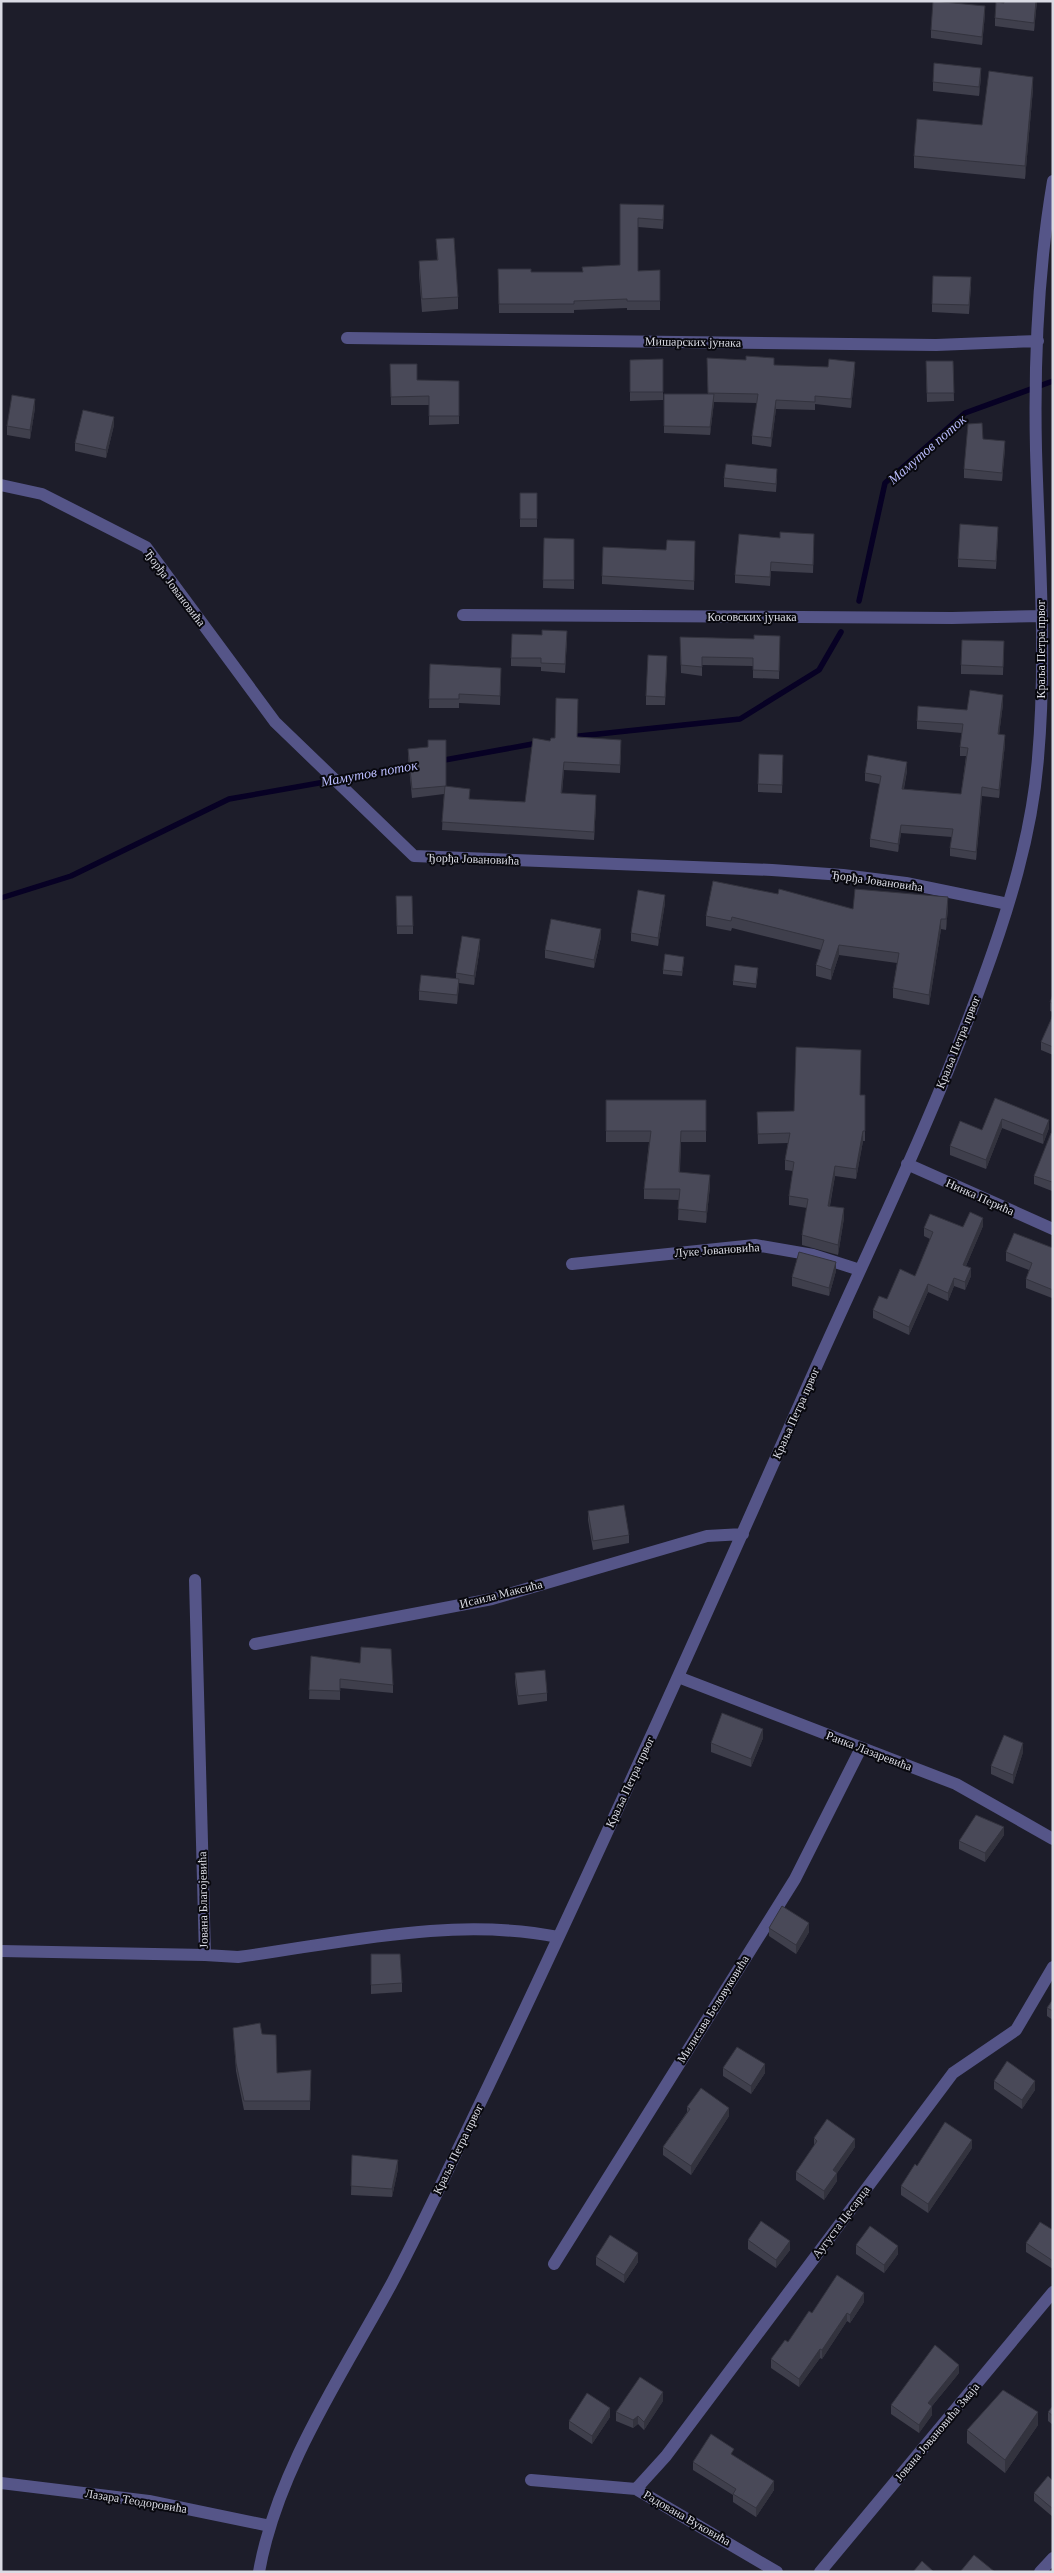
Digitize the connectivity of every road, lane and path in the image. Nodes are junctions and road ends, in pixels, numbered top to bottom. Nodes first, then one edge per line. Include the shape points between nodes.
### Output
1 (1053, 181) edge
2 (347, 338) dead end
3 (1038, 341) junction
4 (1, 485) edge
5 (463, 615) dead end
6 (1042, 616) junction
7 (1008, 904) junction
8 (907, 1164) junction
9 (1053, 1229) edge
10 (572, 1264) dead end
11 (860, 1270) junction
12 (744, 1534) junction
13 (195, 1580) dead end
14 (255, 1644) dead end
15 (678, 1677) junction
16 (861, 1748) junction
17 (1053, 1839) edge
18 (558, 1937) junction
19 (1, 1951) edge
20 (205, 1955) junction
21 (1053, 1967) edge
22 (554, 2264) dead end
23 (1053, 2292) edge
24 (531, 2480) dead end
25 (1, 2483) edge
26 (636, 2488) junction
27 (270, 2526) junction
28 (1053, 2558) edge
29 (259, 2572) edge
30 (777, 2572) edge
31 (820, 2572) edge
32 (1040, 2572) edge

1 - 3 street, Краља Петра првог via 1043,246
2 - 3 street, Мишарских јунака via 936,345
3 - 6 street, Краља Петра првог via 1036,396
4 - 7 street, Ђорђа Јовановића via 42,494 146,547 275,722 414,856 843,875 906,883
5 - 6 street, Косовских јунака
6 - 7 street, Краља Петра првог via 1038,761 1020,860
7 - 8 street, Краља Петра првог via 969,1017
8 - 9 street, Нинка Перића
8 - 11 street, Краља Петра првог
10 - 11 street, Луке Јовановића via 755,1245 813,1254
11 - 12 street, Краља Петра првог
12 - 14 street, Исаила Максића via 707,1536 492,1599
12 - 15 street, Краља Петра првог
13 - 20 street, Јована Благојевића
15 - 16 street, Ранка Лазаревића
15 - 18 street, Краља Петра првог
16 - 17 street, Ранка Лазаревића via 956,1784
16 - 22 street, Милисава Беловуковића via 795,1878
18 - 20 street, Јована Благојевића via 503,1930 445,1929 238,1957
18 - 27 street, Краља Петра првог via 442,2183 302,2450
19 - 20 street
21 - 26 street, Аугуста Цесарца via 1016,2030 953,2073 666,2456
23 - 31 street, Јована Јовановића Змаја
24 - 26 street, Радована Вуковића
25 - 27 street, Лазара Теодоровића via 149,2501
26 - 30 street, Радована Вуковића
27 - 29 street, Краља Петра првог
28 - 32 street

